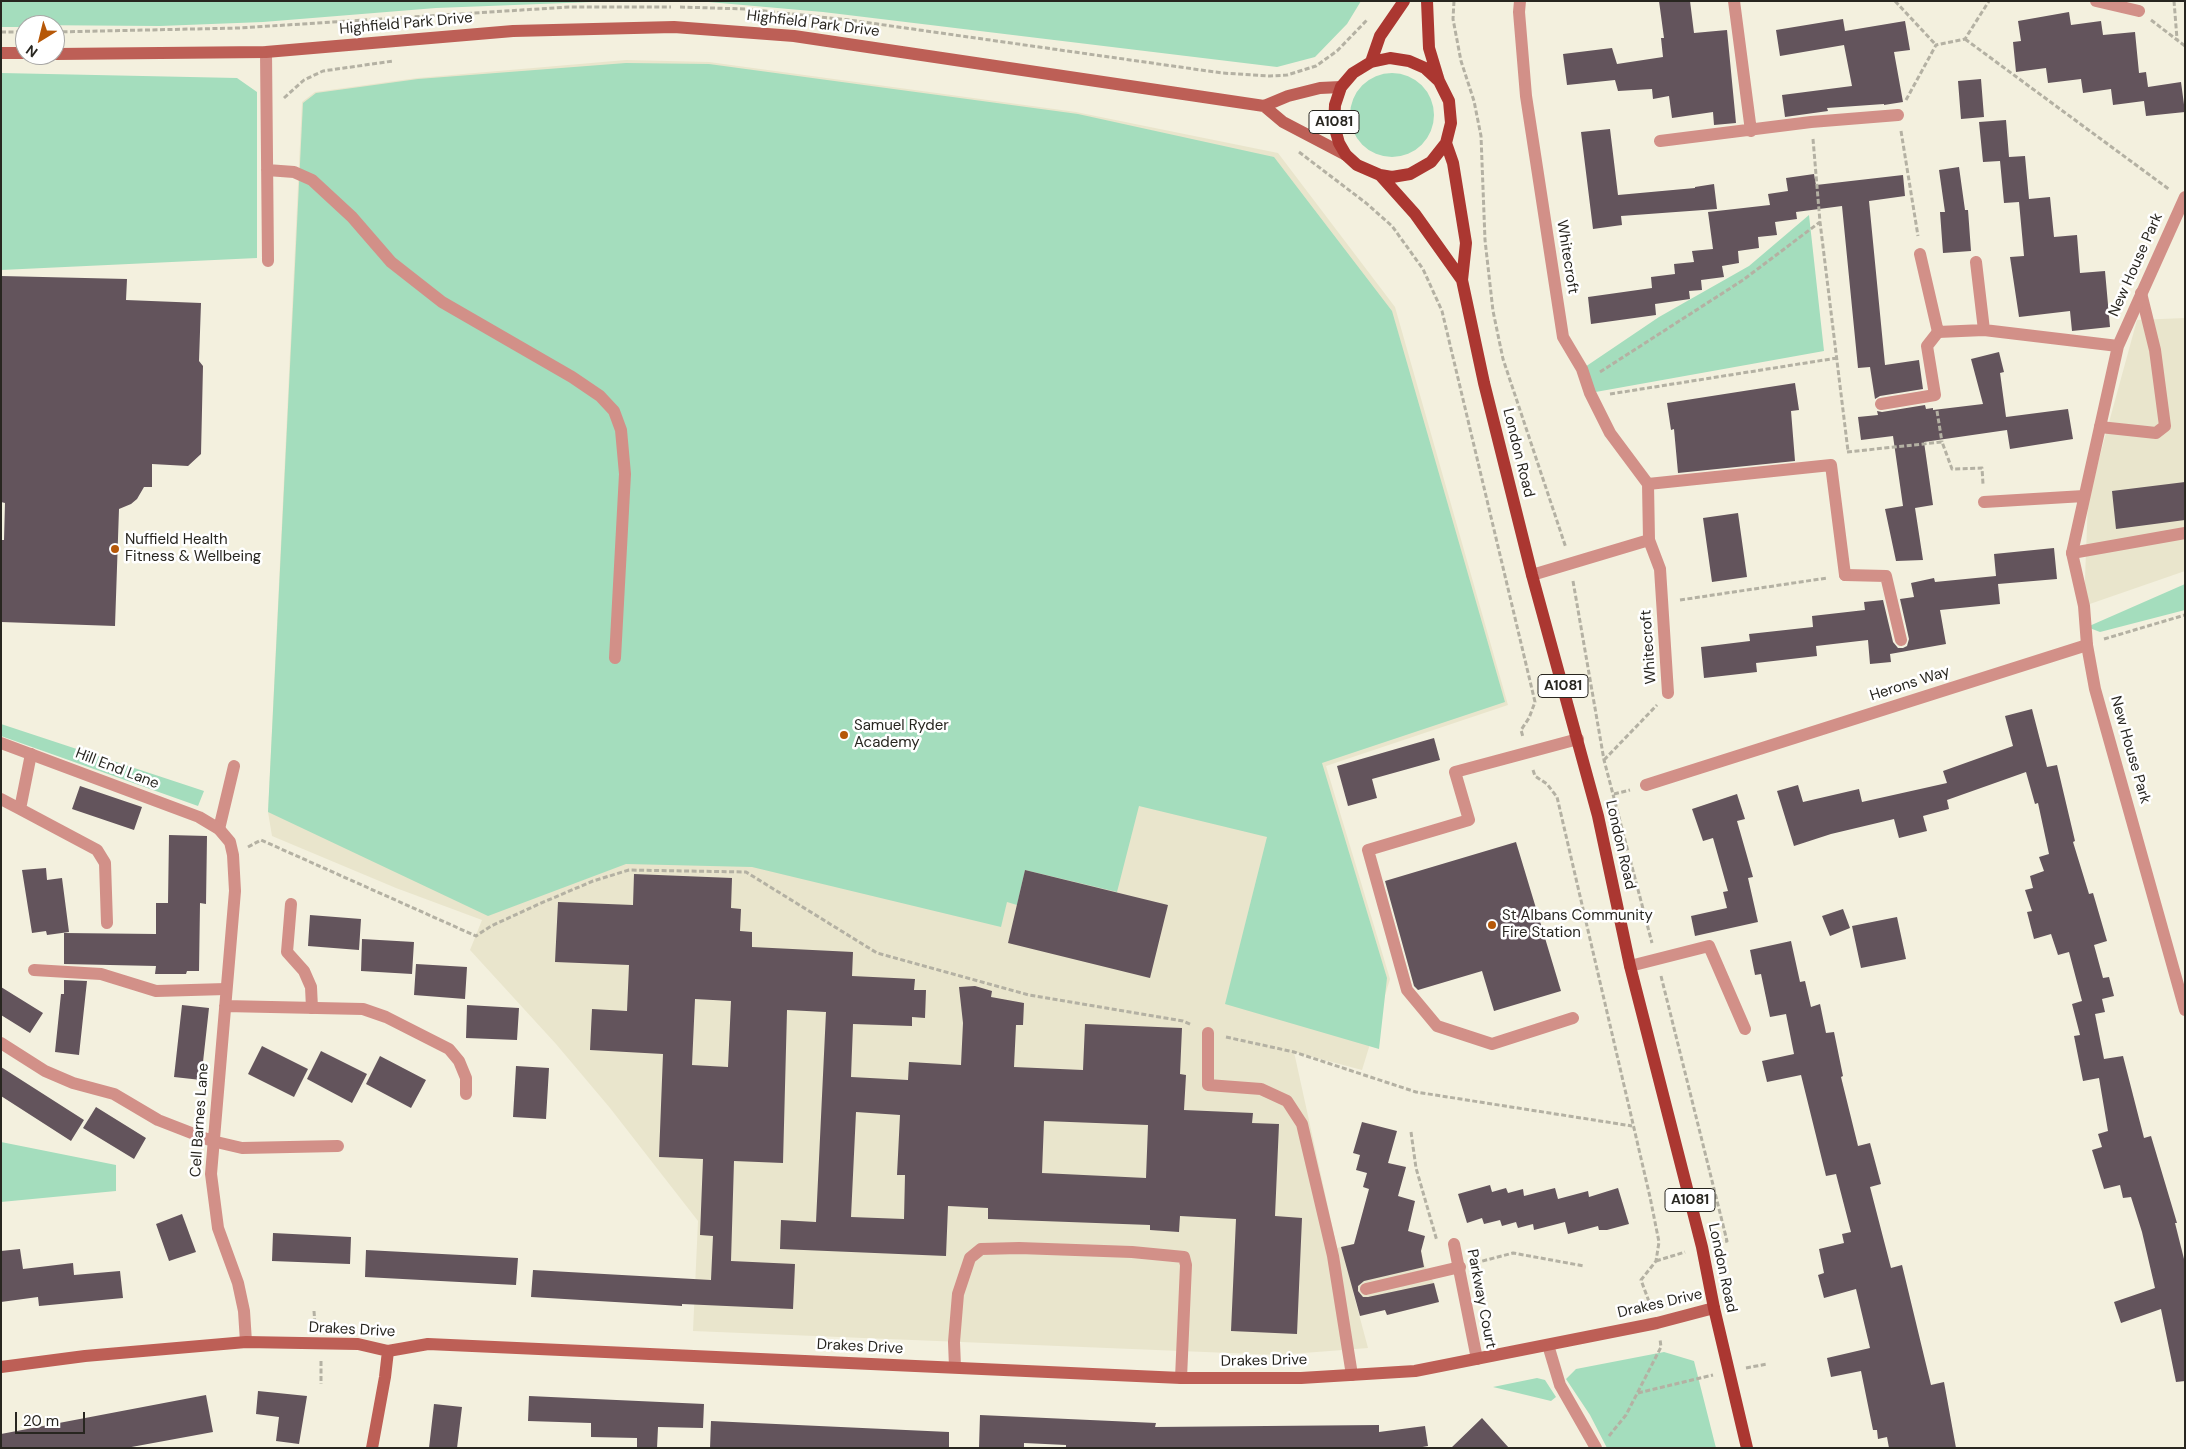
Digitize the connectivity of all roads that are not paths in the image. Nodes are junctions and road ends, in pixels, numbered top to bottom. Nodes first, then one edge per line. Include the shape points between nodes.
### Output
1 (1404, 1) edge
2 (1427, 1) edge
3 (1734, 1) edge
4 (2096, 1) edge
5 (2119, 4) edge
6 (1519, 7) edge
7 (2139, 11) road end
8 (266, 52) junction
9 (1, 53) edge
10 (15, 53) edge
11 (65, 54) edge
12 (1371, 62) junction
13 (1439, 81) junction
14 (1341, 87) junction
15 (1264, 106) junction
16 (1898, 115) road end
17 (1750, 131) junction
18 (1660, 141) dead end
19 (1446, 143) junction
20 (1346, 155) junction
21 (267, 170) junction
22 (1380, 175) junction
23 (2184, 199) edge
24 (1920, 254) road end
25 (268, 261) dead end
26 (1976, 262) dead end
27 (1462, 280) junction
28 (2141, 293) junction
29 (1984, 330) junction
30 (1938, 332) junction
31 (2118, 346) junction
32 (1881, 404) dead end
33 (2100, 427) junction
34 (1648, 484) junction
35 (2084, 496) junction
36 (1984, 502) road end
37 (2185, 533) edge
38 (1649, 540) junction
39 (2072, 553) junction
40 (1532, 575) junction
41 (1901, 640) dead end
42 (2086, 645) junction
43 (615, 658) dead end
44 (1668, 693) road end
45 (1578, 739) junction
46 (1, 743) edge
47 (31, 754) junction
48 (234, 766) dead end
49 (1646, 785) dead end
50 (1, 799) edge
51 (20, 809) junction
52 (219, 830) junction
53 (291, 904) dead end
54 (107, 923) dead end
55 (1630, 966) junction
56 (34, 970) dead end
57 (226, 989) junction
58 (225, 1006) junction
59 (312, 1008) junction
60 (2185, 1010) edge
61 (1573, 1018) dead end
62 (1745, 1029) dead end
63 (1208, 1033) road end
64 (1, 1043) edge
65 (466, 1094) dead end
66 (212, 1141) junction
67 (338, 1146) dead end
68 (1454, 1244) road end
69 (1460, 1268) junction
70 (1366, 1289) dead end
71 (1714, 1308) junction
72 (246, 1342) junction
73 (1548, 1345) junction
74 (388, 1351) junction
75 (1477, 1359) junction
76 (1, 1367) edge
77 (955, 1367) junction
78 (1352, 1375) junction
79 (1181, 1378) junction
80 (1600, 1444) edge
81 (372, 1448) edge
82 (1747, 1448) edge

1 - 12 main road via 1380,36
2 - 13 main road, London Road / A1081 via 1429,48
3 - 17 street
4 - 5 street
5 - 7 street
6 - 34 street, Whitecroft via 1535,165 1563,337 1582,369 1610,433
8 - 11 street, Highfield Park Drive
8 - 15 street, Highfield Park Drive via 513,31 674,27 804,38
8 - 21 street
9 - 10 street
12 - 13 main road, London Road / A1081 via 1390,58 1409,61 1425,68
12 - 14 main road, London Road / A1081 via 1353,73
13 - 19 main road, London Road / A1081 via 1449,101 1451,123
14 - 15 street via 1320,88
14 - 20 main road, London Road / A1081 via 1334,104 1334,125
15 - 20 street via 1283,122
16 - 17 street
17 - 18 street
19 - 22 main road, London Road / A1081 via 1431,162 1410,174
19 - 27 main road, London Road / A1081 via 1453,163 1466,243
20 - 22 main road, London Road / A1081 via 1357,165
21 - 25 street
21 - 43 street via 294,172 312,180 352,217 391,262 442,302 572,377 600,396 614,411 621,430 625,474
22 - 27 main road, London Road / A1081 via 1414,214
23 - 28 street, New House Park
24 - 30 street
26 - 29 street
27 - 40 main road, London Road / A1081
28 - 31 street, New House Park
28 - 33 street via 2155,350 2165,426 2156,434
29 - 30 street
29 - 31 street
30 - 32 street via 1927,346 1935,396
31 - 33 street, New House Park
33 - 35 street, New House Park
34 - 38 street, Whitecroft
34 - 41 street via 1831,465 1845,575 1886,576
35 - 36 street
35 - 39 street, New House Park
37 - 39 street
38 - 40 street
38 - 44 street, Whitecroft via 1660,569
39 - 42 street, New House Park via 2084,606
40 - 45 main road, London Road / A1081
42 - 49 street, Herons Way
42 - 60 street, New House Park via 2095,689
45 - 55 main road, London Road / A1081
45 - 61 street via 1455,772 1469,820 1368,850 1407,990 1437,1026 1492,1044
46 - 47 street, Hill End Lane
47 - 51 street
47 - 52 street, Hill End Lane via 198,817
48 - 52 street
50 - 51 street
51 - 54 street via 97,850 105,863
52 - 57 street, Cell Barnes Lane via 230,842 233,855 234,891
53 - 59 street via 287,952 304,971 311,987
55 - 62 street via 1709,946
55 - 71 main road, London Road / A1081 via 1702,1247
56 - 57 street via 101,974 156,991
57 - 58 street, Cell Barnes Lane
58 - 59 street
58 - 66 street, Cell Barnes Lane
59 - 65 street via 362,1010 386,1017 449,1049 459,1061 466,1078
63 - 78 street via 1208,1085 1261,1090 1287,1101 1302,1124 1333,1256
64 - 66 street via 45,1071 73,1083 114,1094 158,1120
66 - 67 street via 242,1148
66 - 72 street, Cell Barnes Lane via 211,1174 218,1228 238,1284
68 - 69 street, Parkway Court
69 - 70 street
69 - 75 street, Parkway Court
71 - 73 street, Drakes Drive
71 - 82 main road, London Road / A1081
72 - 74 street, Drakes Drive via 358,1344
72 - 76 street, Drakes Drive
73 - 75 street, Drakes Drive
73 - 80 street via 1560,1385
74 - 77 street, Drakes Drive via 428,1344
74 - 81 street
75 - 78 street, Drakes Drive via 1415,1371
77 - 79 street, Drakes Drive
77 - 79 street via 958,1294 970,1258 981,1249 1122,1252 1184,1257
78 - 79 street, Drakes Drive

